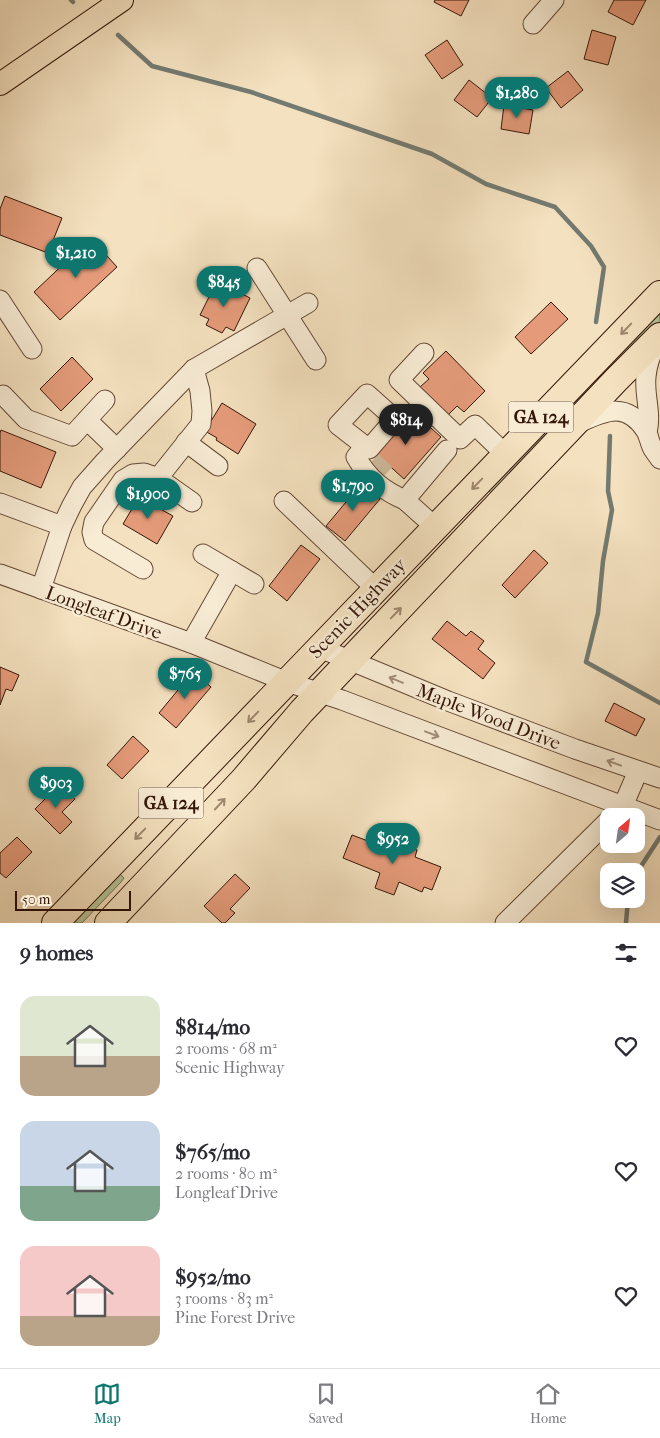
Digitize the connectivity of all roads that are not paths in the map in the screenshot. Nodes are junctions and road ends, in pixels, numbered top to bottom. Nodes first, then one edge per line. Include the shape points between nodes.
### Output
1 (122, 0) edge
2 (554, 0) edge
3 (533, 24) dead end
4 (0, 84) edge
5 (257, 268) dead end
6 (660, 294) edge
7 (0, 300) edge
8 (308, 303) dead end
9 (287, 315) junction
10 (660, 336) edge
11 (32, 349) dead end
12 (424, 353) dead end
13 (316, 360) dead end
14 (194, 369) junction
15 (3, 395) dead end
16 (105, 400) dead end
17 (87, 420) junction
18 (572, 427) junction
19 (647, 432) junction
20 (186, 442) junction
21 (117, 449) junction
22 (447, 450) dead end
23 (505, 454) junction
24 (364, 455) dead end
25 (660, 458) edge
26 (218, 466) dead end
27 (389, 477) tunnel mouth
28 (158, 478) junction
29 (82, 487) junction
30 (284, 500) dead end
31 (405, 500) junction
32 (192, 502) dead end
33 (0, 503) edge
34 (107, 504) junction
35 (62, 526) junction
36 (435, 527) junction
37 (203, 554) dead end
38 (143, 569) dead end
39 (232, 571) junction
40 (0, 574) edge
41 (254, 584) dead end
42 (41, 589) junction
43 (376, 589) junction
44 (190, 643) junction
45 (320, 648) junction
46 (350, 661) junction
47 (287, 682) junction
48 (319, 693) junction
49 (638, 771) junction
50 (660, 778) edge
51 (610, 808) edge
52 (620, 808) edge
53 (645, 817) edge
54 (660, 820) edge
55 (600, 829) edge
56 (55, 923) edge
57 (108, 923) edge
58 (505, 923) edge

1 - 4 main road
2 - 3 street
5 - 9 street
6 -> 23 highway, Scenic Highway / GA 124
7 - 11 street
8 - 9 street
9 - 13 street
9 - 14 street
10 - 18 highway, Scenic Highway / GA 124
10 - 19 street via 649,358 646,378
12 - 23 street via 399,380 460,439 475,425
14 - 20 street via 200,391 201,424
14 - 21 street
15 - 17 street via 26,418 72,436
16 - 17 street
17 - 21 street
18 - 19 street via 601,412 614,410 635,418
46 -> 18 highway, Scenic Highway / GA 124
19 - 25 street via 652,448
20 - 26 street
20 - 28 street
21 - 29 street
22 - 31 street
23 -> 36 highway, Scenic Highway / GA 124
24 - 31 street via 363,470 388,493
27 - 31 street
28 - 32 street
28 - 34 street via 144,473 133,474 123,480
29 - 34 street
29 - 35 street
30 - 43 street
31 - 36 street
33 - 35 street
34 - 38 street via 94,522 94,540
35 - 42 street
36 - 43 highway, Scenic Highway / GA 124
37 - 39 street
39 - 41 street
39 - 44 street
40 - 42 street, Longleaf Drive
42 - 44 street, Longleaf Drive
43 - 45 highway, Scenic Highway / GA 124
44 - 47 street, Longleaf Drive
45 - 46 street, Maple Wood Drive
45 - 47 highway, Scenic Highway / GA 124
46 - 48 highway, Scenic Highway / GA 124
49 -> 46 street, Maple Wood Drive
47 - 48 street, Longleaf Drive
47 -> 56 highway, Scenic Highway / GA 124
48 -> 51 street, Maple Wood Drive
57 -> 48 highway, Scenic Highway / GA 124 via 243,780
49 - 50 street, Maple Wood Drive
49 - 52 street
53 - 54 street, Maple Wood Drive
55 - 58 street

